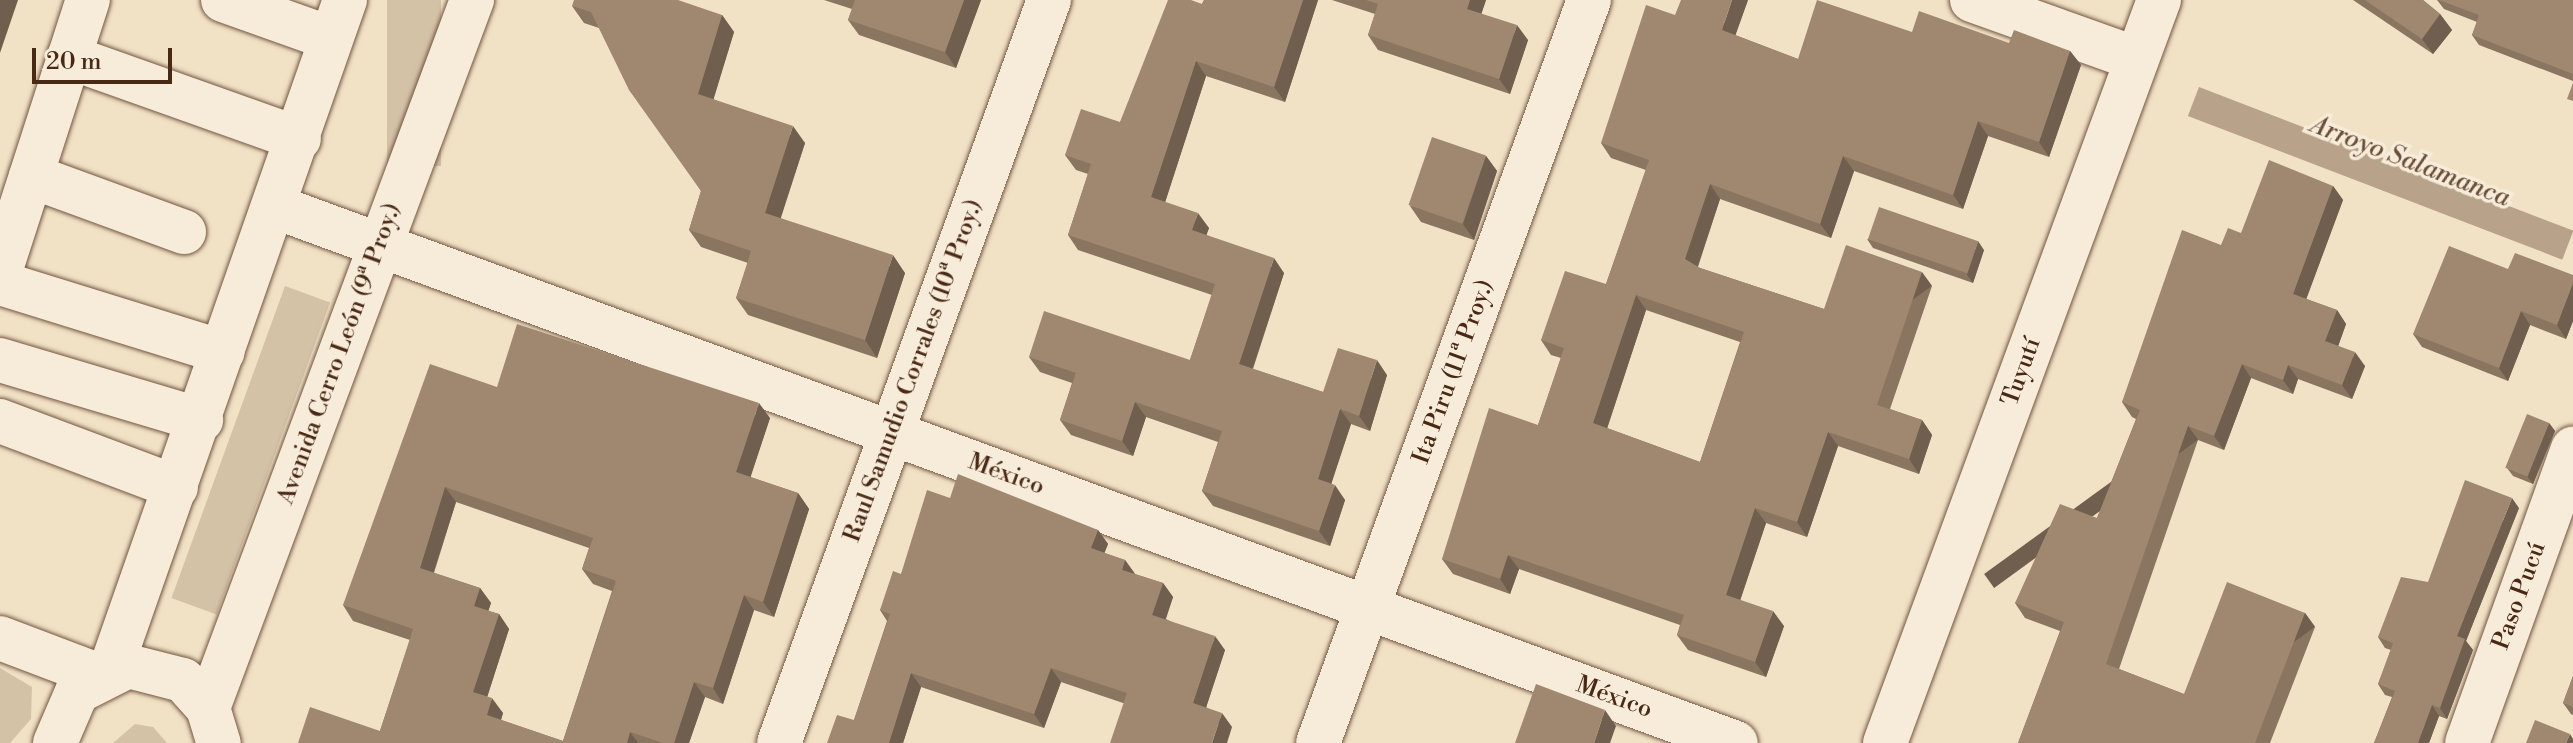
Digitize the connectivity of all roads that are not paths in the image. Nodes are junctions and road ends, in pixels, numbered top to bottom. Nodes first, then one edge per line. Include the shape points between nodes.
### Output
1 (88, 0) edge
2 (223, 0) edge
3 (472, 0) edge
4 (1049, 0) edge
5 (1589, 0) edge
6 (1972, 0) edge
7 (2159, 0) edge
8 (338, 19) edge
9 (69, 57) junction
10 (2137, 59) junction
11 (299, 139) junction
12 (31, 176) junction
13 (276, 207) junction
14 (184, 232) dead end
15 (381, 246) junction
16 (0, 272) edge
17 (0, 283) edge
18 (223, 352) junction
19 (0, 360) edge
20 (201, 420) junction
21 (0, 421) edge
22 (892, 433) junction
23 (2573, 448) edge
24 (176, 487) junction
25 (1367, 608) junction
26 (0, 638) edge
27 (105, 673) junction
28 (214, 725) edge
29 (55, 743) edge
30 (779, 743) edge
31 (1318, 743) edge
32 (1736, 743) edge
33 (1885, 743) edge
34 (2467, 743) edge

1 - 9 street
2 - 8 street
3 - 15 street, Avenida Cerro León (9ª Proy.)
4 - 22 street, Raul Samudio Corrales (10ª Proy.)
5 - 25 street, Ita Piru (11ª Proy.)
6 - 10 street
7 - 10 street, Tuyutí
8 - 11 street
9 - 11 street
9 - 12 street
10 - 33 street, Tuyutí
11 - 13 street
12 - 14 street
12 - 16 street
13 - 15 street, México
13 - 18 street
15 - 22 street, México
15 - 28 street, Avenida Cerro León (9ª Proy.)
17 - 18 street
18 - 20 street
19 - 20 street
20 - 24 street
21 - 24 street
22 - 25 street, México
22 - 30 street, Raul Samudio Corrales (10ª Proy.)
23 - 34 street, Paso Pucú
24 - 27 street
25 - 31 street, Ita Piru (11ª Proy.)
25 - 32 street, México
26 - 27 street
27 - 28 street via 166,671
27 - 29 street via 66,707

